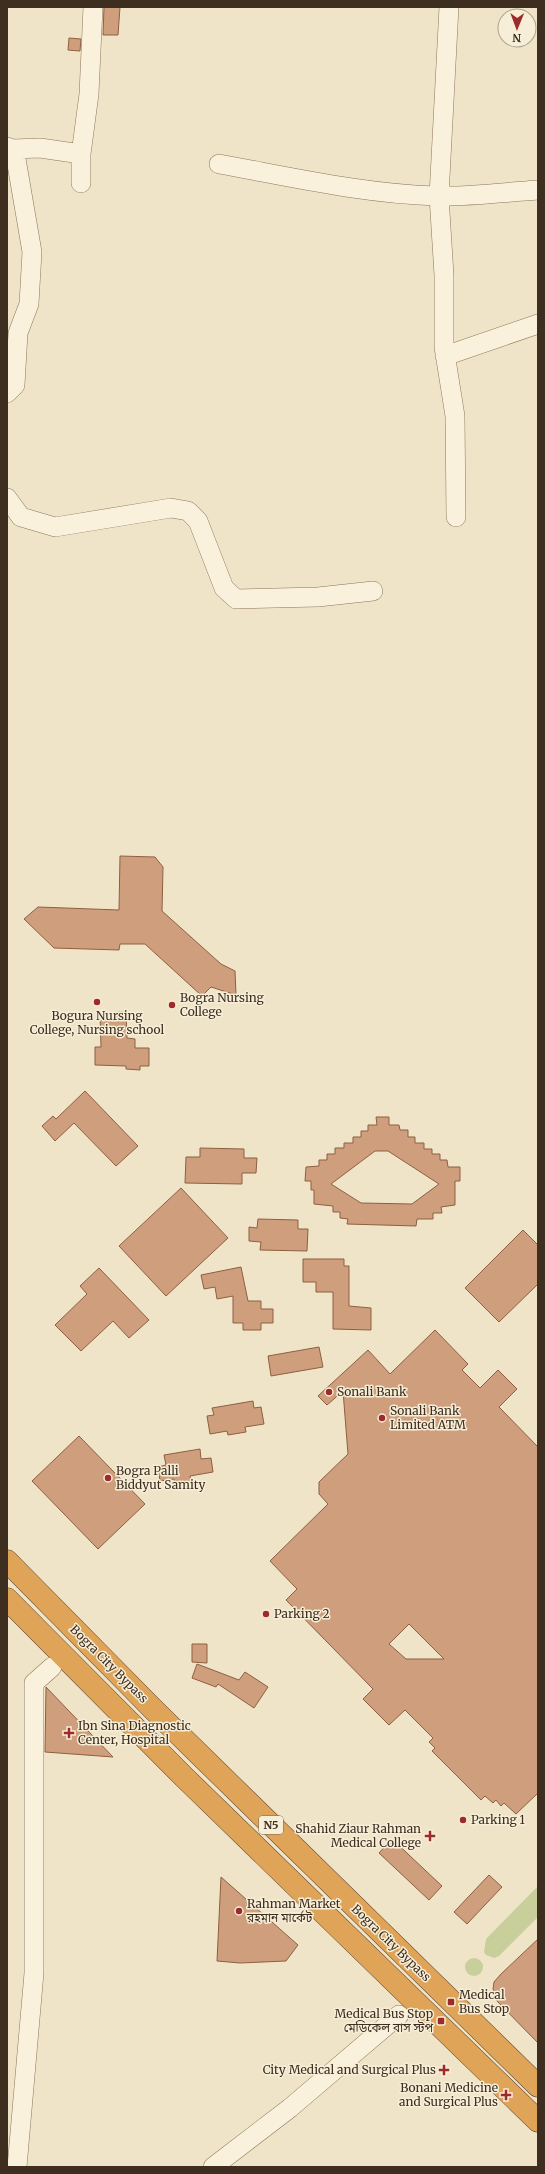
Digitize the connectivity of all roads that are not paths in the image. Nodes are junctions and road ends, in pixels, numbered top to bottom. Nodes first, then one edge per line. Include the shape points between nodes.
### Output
1 (93, 7) edge
2 (449, 7) edge
3 (10, 148) edge
4 (81, 154) junction
5 (219, 164) dead end
6 (81, 183) dead end
7 (538, 190) edge
8 (439, 196) junction
9 (538, 324) edge
10 (445, 356) junction
11 (7, 392) edge
12 (7, 498) edge
13 (456, 517) dead end
14 (373, 591) dead end
15 (7, 1561) edge
16 (7, 1599) edge
17 (52, 1667) dead end
18 (399, 2015) dead end
19 (538, 2086) edge
20 (538, 2121) edge
21 (17, 2167) edge
22 (213, 2167) edge

1 - 4 street via 89,94
2 - 8 street
3 - 4 street via 40,148
3 - 11 street via 32,252 29,304 18,333 15,384
4 - 6 street
5 - 8 street via 338,185
7 - 8 street
8 - 10 street via 444,275
9 - 10 street
10 - 13 street via 455,416
12 - 14 street via 21,517 55,527 171,508 188,511 198,521 224,588 236,599 318,598
15 - 19 highway, Bogra City Bypass / N5 via 165,1721
16 - 20 highway, N5 via 185,1778
17 - 21 street via 34,1683 34,1973
18 - 22 street via 290,2108

